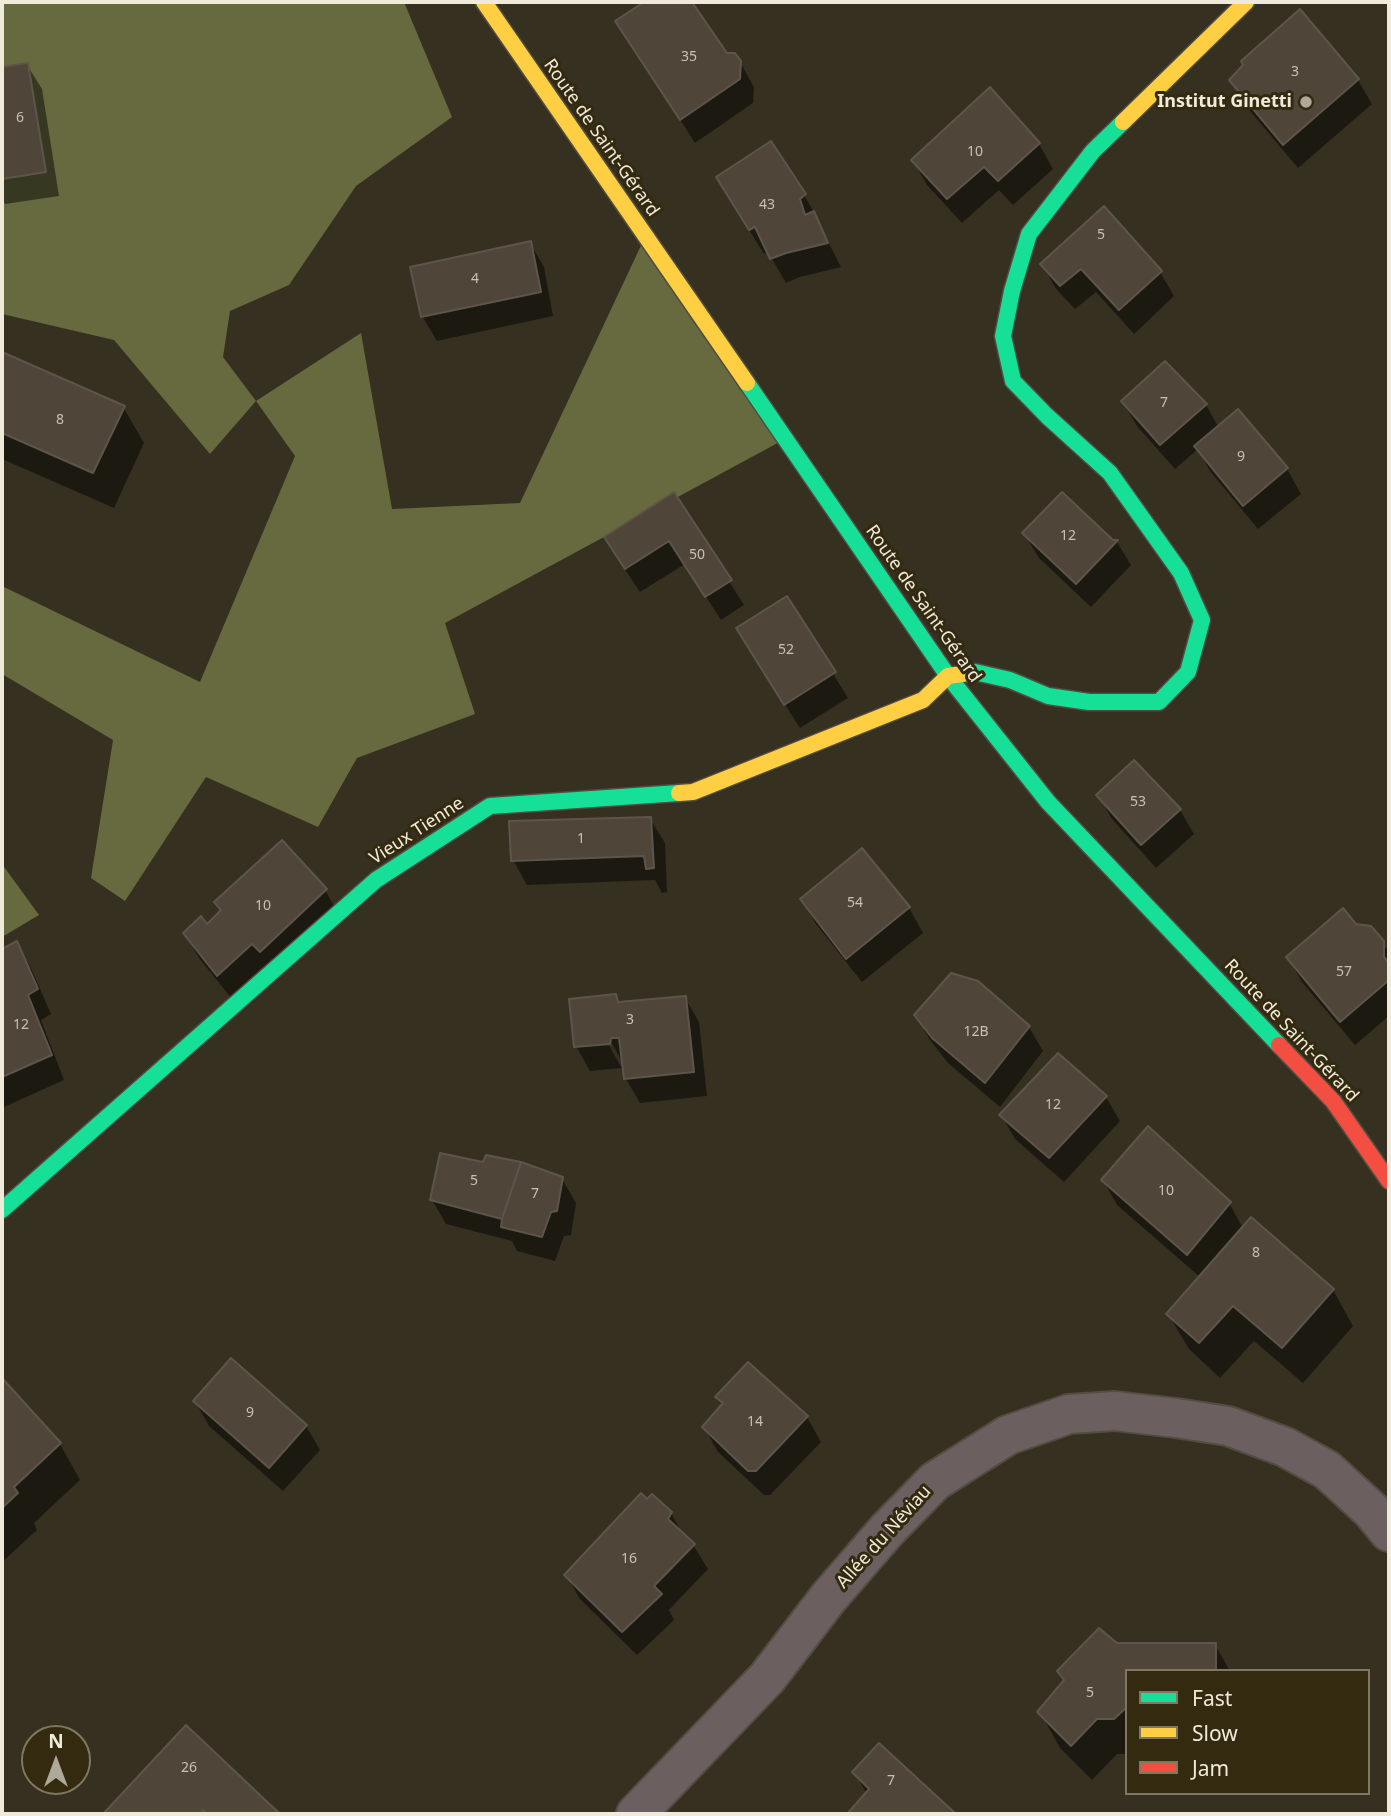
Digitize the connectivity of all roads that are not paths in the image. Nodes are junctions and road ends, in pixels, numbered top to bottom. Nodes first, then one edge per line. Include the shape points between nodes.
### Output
1 (484, 2) edge
2 (1246, 2) edge
3 (948, 676) junction
4 (1389, 1181) edge
5 (2, 1210) edge
6 (1389, 1532) edge
7 (636, 1814) edge

1 - 3 street, Route de Saint-Gérard
2 - 3 street via 1093,151 1029,234 1003,336 1013,382 1110,473 1181,573 1202,620 1188,672 1159,702 1089,702 1048,696 975,672
3 - 4 street, Route de Saint-Gérard via 1048,802 1333,1101
3 - 5 street, Vieux Tienne via 922,700 693,792 490,807 376,880
6 - 7 street, Allée du Néviau via 1327,1471 1285,1447 1228,1426 1115,1411 1069,1415 1008,1435 935,1482 906,1511 829,1597 767,1678

